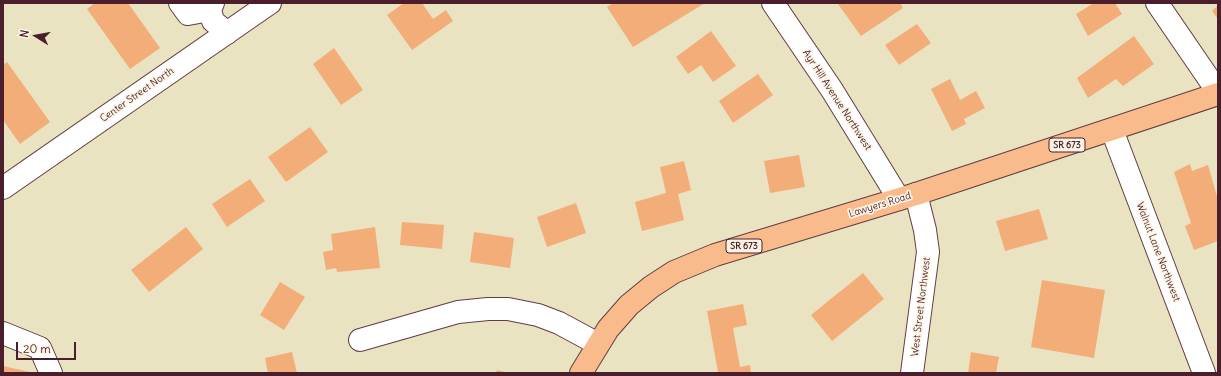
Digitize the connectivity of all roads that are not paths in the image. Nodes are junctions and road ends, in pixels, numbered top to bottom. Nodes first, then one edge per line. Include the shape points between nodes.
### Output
1 (180, 3) edge
2 (270, 3) edge
3 (773, 3) edge
4 (1157, 3) edge
5 (211, 7) edge
6 (227, 33) junction
7 (1218, 93) edge
8 (1112, 130) junction
9 (3, 188) edge
10 (908, 196) junction
11 (3, 333) edge
12 (360, 340) dead end
13 (598, 344) junction
14 (50, 373) edge
15 (581, 373) edge
16 (912, 373) edge
17 (1204, 373) edge

1 - 5 street via 188,14
2 - 6 street, Center Street North
3 - 10 street, Ayr Hill Avenue Northwest
4 - 7 street
5 - 6 street via 213,21
6 - 9 street, Center Street North
7 - 8 main road, Lawyers Road / SR 673
8 - 10 main road, Lawyers Road / SR 673
8 - 17 street, Walnut Lane Northwest
10 - 13 main road, Lawyers Road / SR 673 via 715,255 674,272 629,305
10 - 16 street, West Street Northwest via 925,230 928,252
11 - 14 street via 40,348
12 - 13 street via 458,312 508,309 538,315 559,323
13 - 15 main road, Lawyers Road / SR 673

